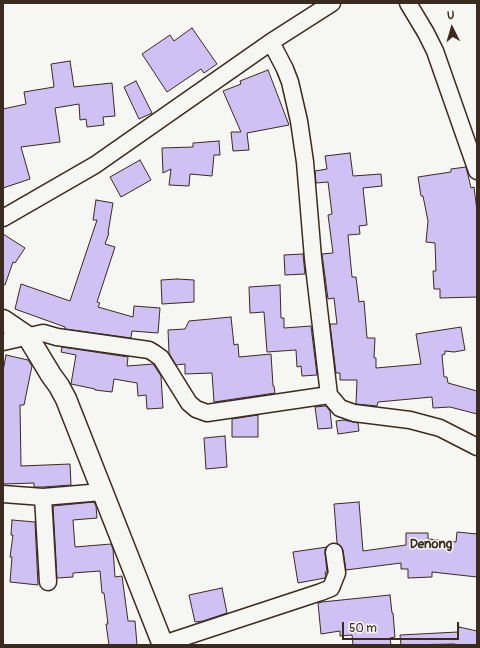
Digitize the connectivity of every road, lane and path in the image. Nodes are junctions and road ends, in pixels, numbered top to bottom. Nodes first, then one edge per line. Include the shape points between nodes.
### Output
1 (332, 3) edge
2 (408, 3) edge
3 (271, 42) junction
4 (477, 171) edge
5 (3, 218) edge
6 (3, 320) edge
7 (28, 337) junction
8 (3, 342) edge
9 (329, 395) junction
10 (477, 447) edge
11 (102, 492) junction
12 (3, 494) edge
13 (43, 497) junction
14 (334, 552) dead end
15 (48, 582) dead end
16 (163, 645) edge

1 - 3 street
2 - 4 street via 435,51
3 - 5 street via 95,165
3 - 9 street via 288,76 299,121
6 - 7 street
7 - 8 street
7 - 9 street via 43,333 149,350 161,358 189,403 206,413
7 - 11 street via 66,399
9 - 10 street via 340,408 354,413 410,420 440,428
11 - 13 street
11 - 16 street
12 - 13 street
13 - 15 street
14 - 16 street via 336,573 331,588

